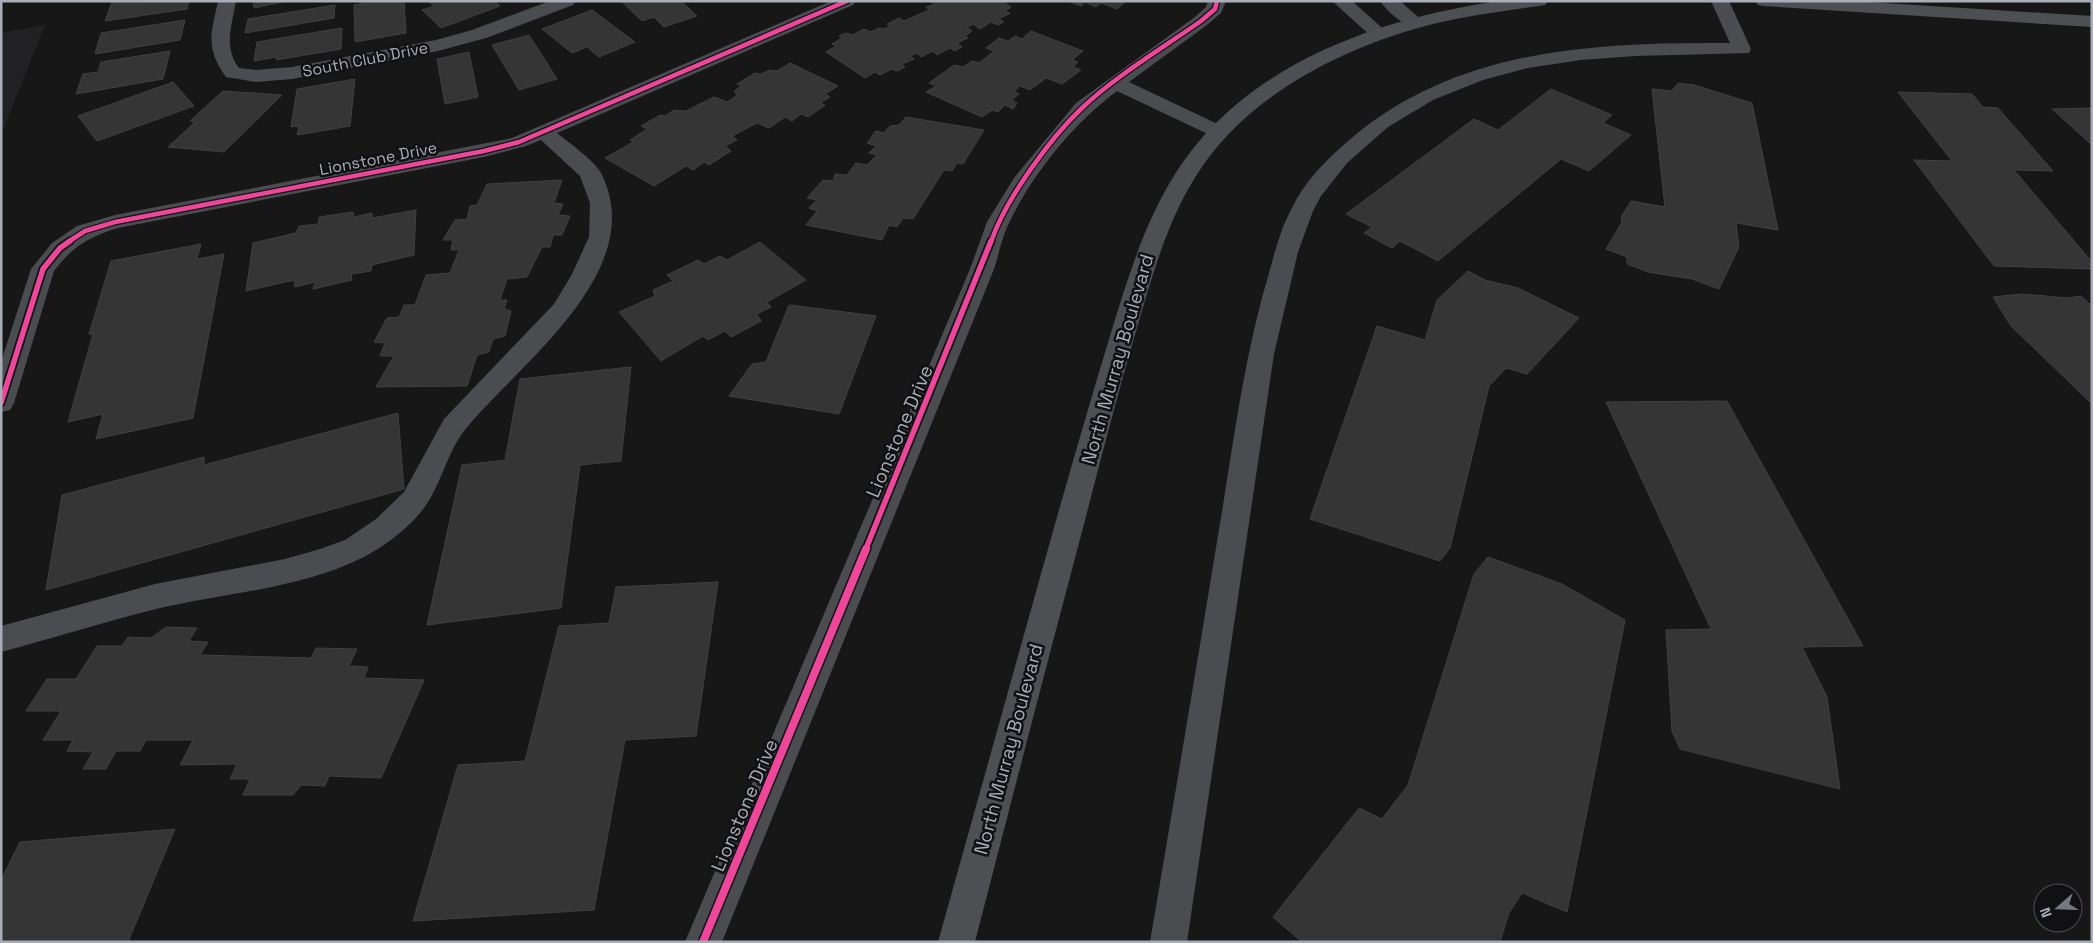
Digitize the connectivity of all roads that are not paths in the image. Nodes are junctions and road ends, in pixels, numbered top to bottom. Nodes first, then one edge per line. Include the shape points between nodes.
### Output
1 (228, 1) edge
2 (567, 1) edge
3 (847, 1) edge
4 (1217, 1) edge
5 (1341, 1) edge
6 (1389, 1) edge
7 (1539, 1) edge
8 (1720, 1) edge
9 (1764, 1) edge
10 (2092, 22) edge
11 (1416, 23) junction
12 (1380, 34) junction
13 (1116, 83) junction
14 (544, 132) junction
15 (1219, 132) junction
16 (1, 403) edge
17 (1, 639) edge
18 (703, 942) edge
19 (956, 942) edge
20 (1168, 942) edge

1 - 2 street, South Club Drive via 219,49 224,63 233,73 256,76 292,73 438,45 479,34
3 - 14 street, Lionstone Drive
4 - 13 street, Lionstone Drive via 1215,9 1201,21
5 - 12 street
6 - 11 street
7 - 11 main road, North Murray Boulevard
8 - 20 street via 1742,49 1658,48 1598,52 1487,73 1443,87 1397,111 1357,141 1321,180 1298,217 1266,325
9 - 10 main road
11 - 12 main road, North Murray Boulevard
12 - 15 main road, North Murray Boulevard via 1310,65 1264,93
13 - 15 street
13 - 18 street, Lionstone Drive via 1083,107 1053,142 1025,178 998,222 982,269
14 - 16 street, Lionstone Drive via 484,151 115,222 85,231 60,248 43,269
14 - 17 street via 590,173 600,203 600,237 583,276 562,310 453,426 414,500 386,527 355,548 325,560 155,597
15 - 19 main road, North Murray Boulevard via 1183,175 1153,235 1094,434

